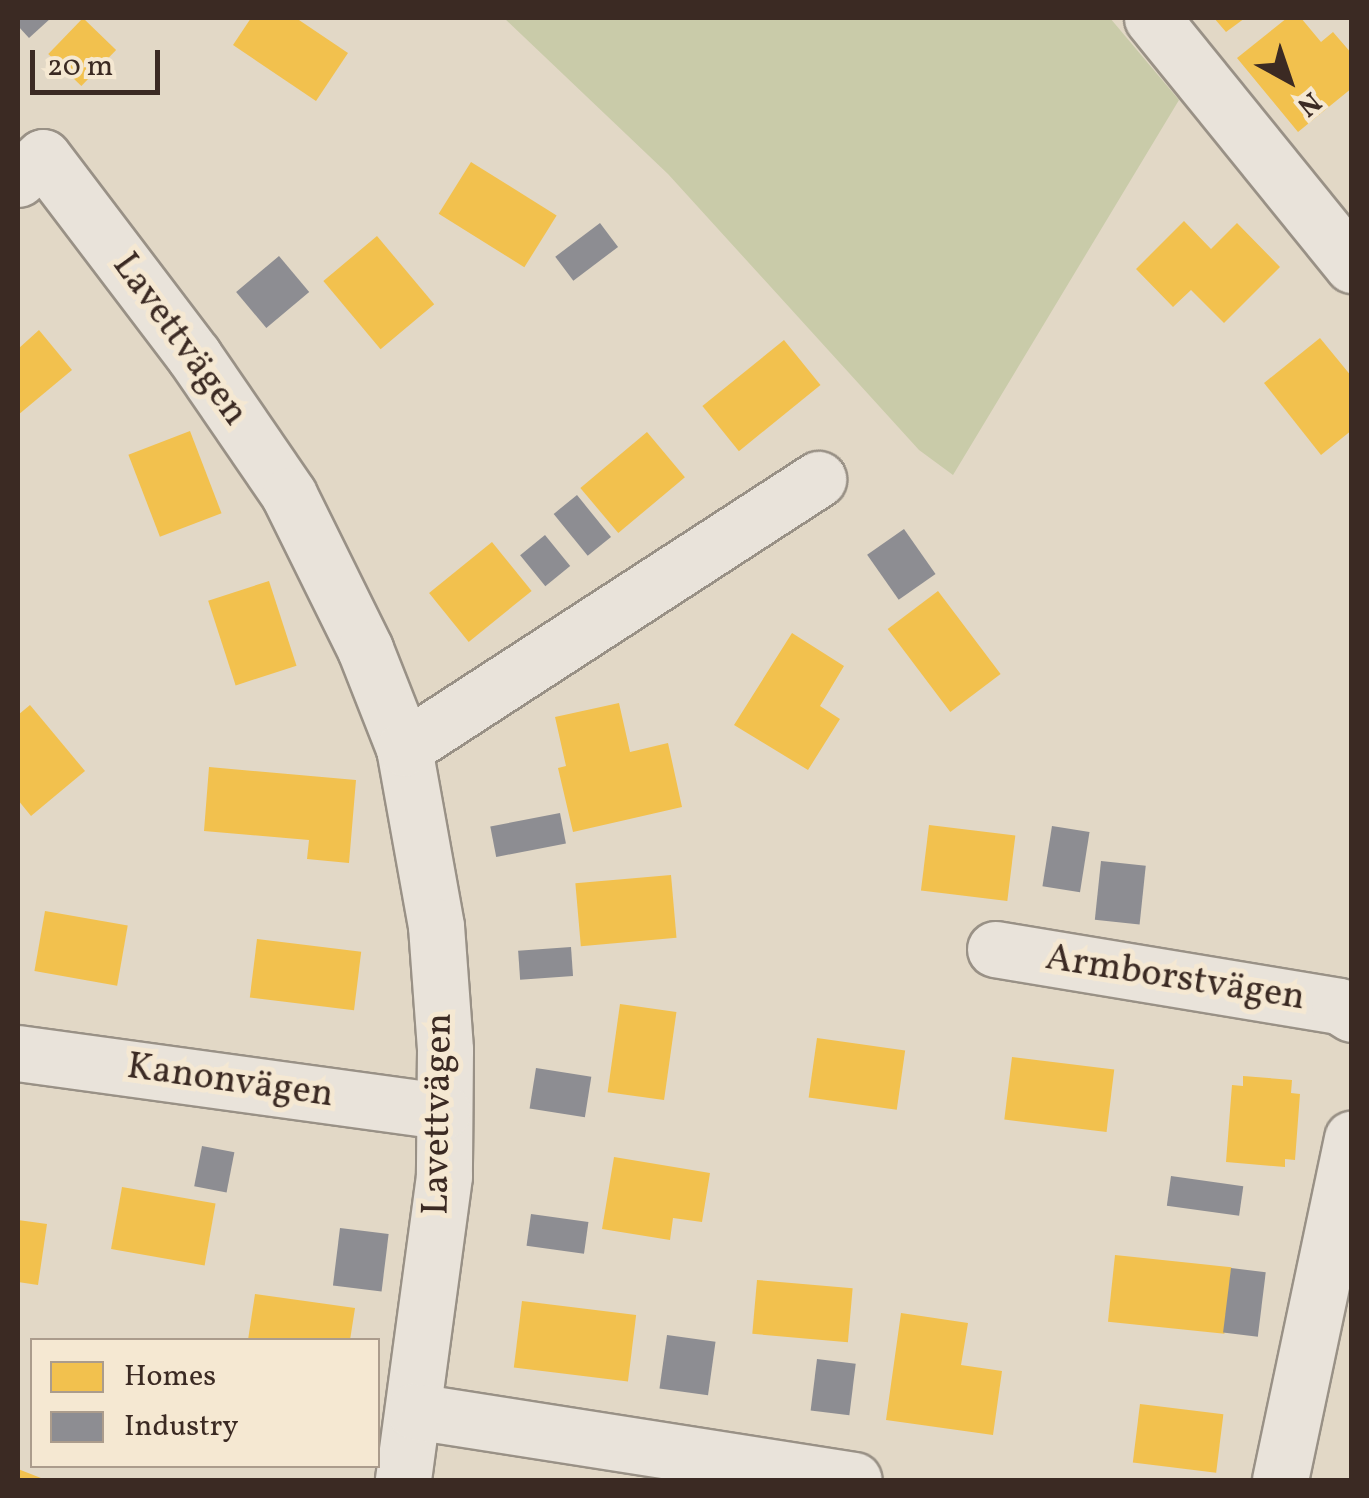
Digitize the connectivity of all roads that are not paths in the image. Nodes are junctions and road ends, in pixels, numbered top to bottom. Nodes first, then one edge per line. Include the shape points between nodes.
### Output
1 (1152, 18) edge
2 (26, 155) edge
3 (1352, 265) edge
4 (818, 479) dead end
5 (404, 748) junction
6 (995, 950) dead end
7 (1352, 1014) edge
8 (18, 1053) edge
9 (443, 1112) junction
10 (1352, 1138) edge
11 (414, 1412) junction
12 (403, 1480) edge
13 (854, 1480) edge
14 (1280, 1480) edge

1 - 3 street
2 - 5 street, Lavettvägen via 194,356 289,495 365,650
4 - 5 street
5 - 9 street, Lavettvägen via 436,926
6 - 7 street, Armborstvägen via 1339,1006
8 - 9 street, Kanonvägen
9 - 11 street, Lavettvägen via 444,1176
10 - 14 street
11 - 12 street, Lavettvägen
11 - 13 street

